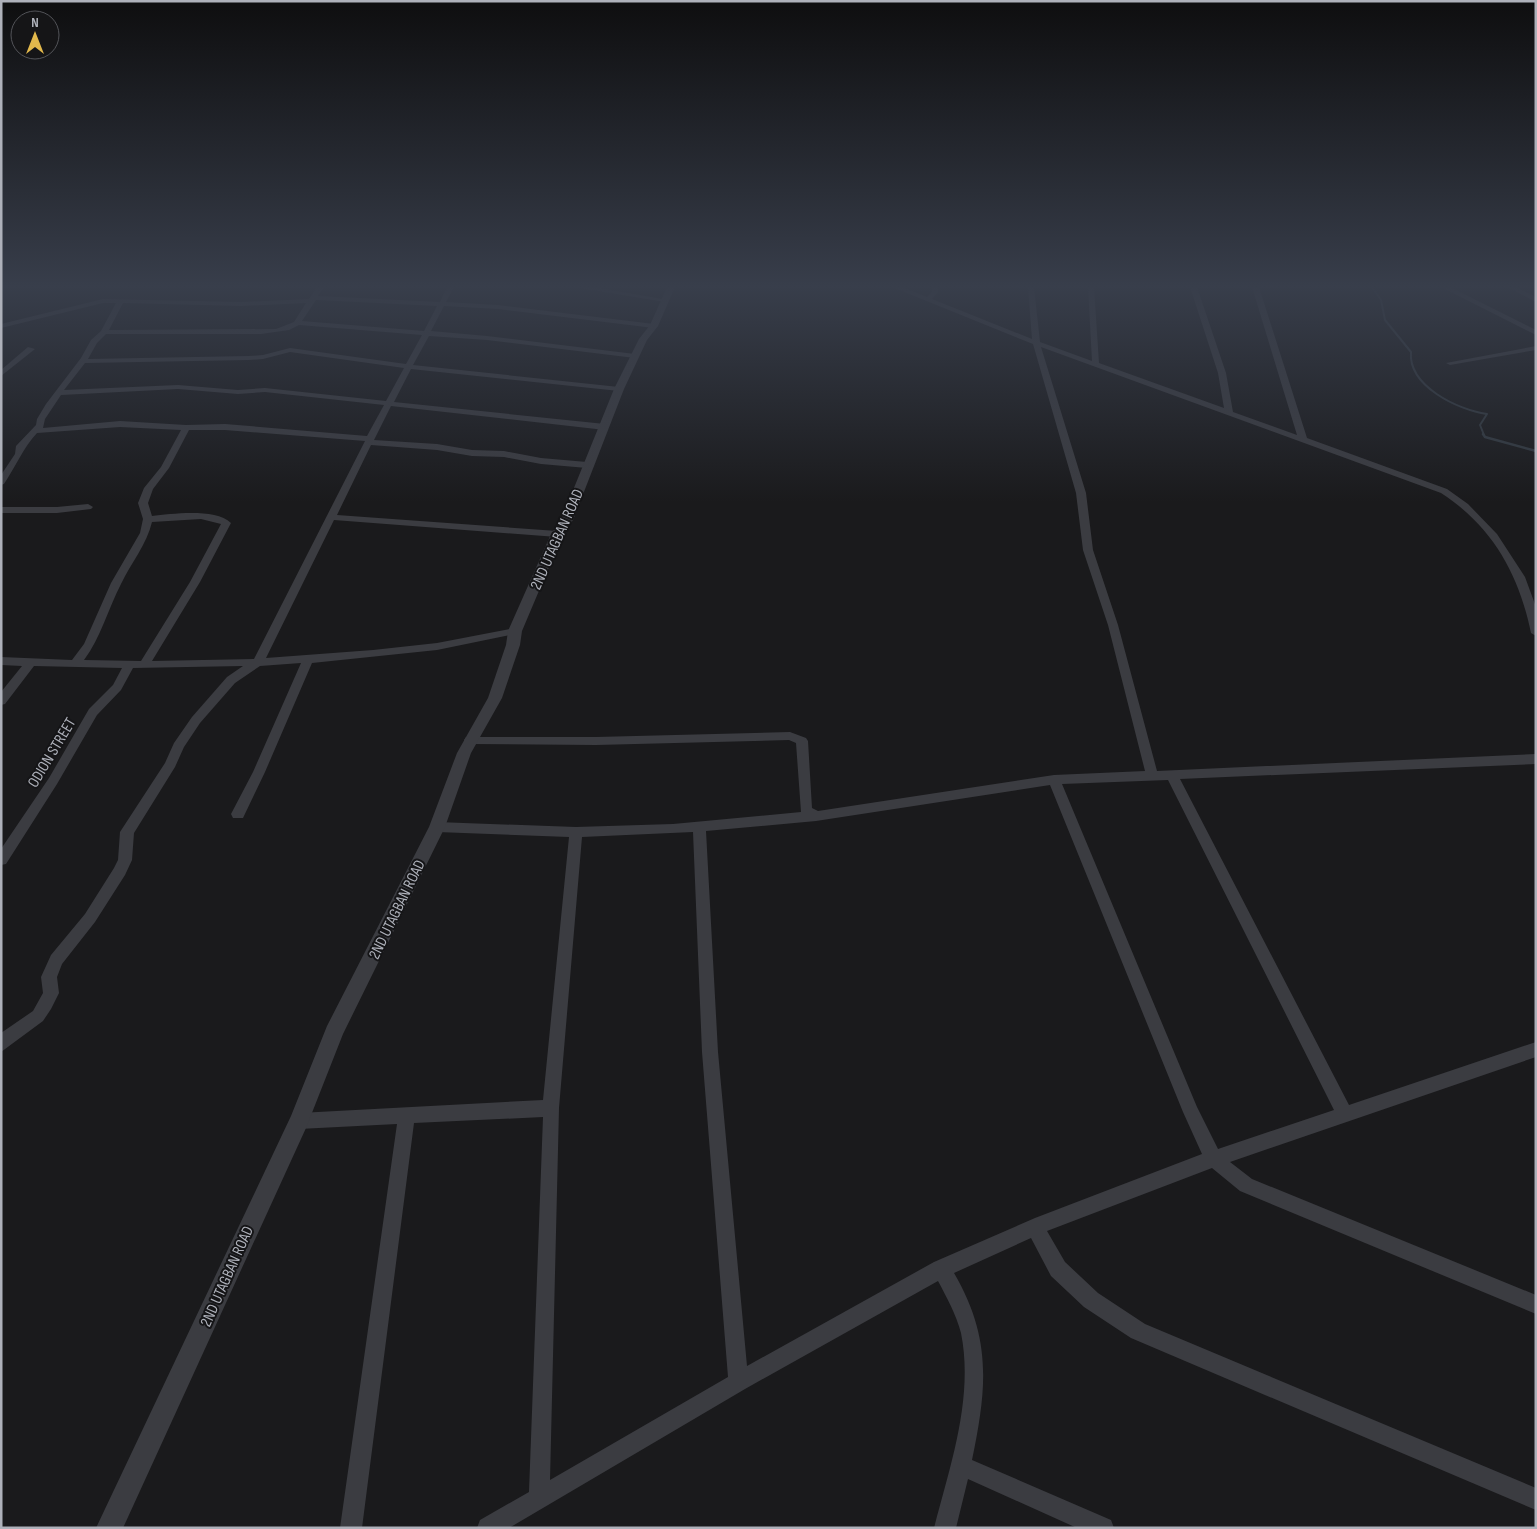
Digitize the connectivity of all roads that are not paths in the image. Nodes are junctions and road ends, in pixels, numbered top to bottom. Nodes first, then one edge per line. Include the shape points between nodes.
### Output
1 (20, 358) edge
2 (85, 358) edge
3 (236, 358) edge
4 (348, 358) edge
5 (413, 358) edge
6 (634, 358) edge
7 (1041, 358) edge
8 (1081, 358) edge
9 (1096, 358) edge
10 (1217, 358) edge
11 (1277, 358) edge
12 (1477, 358) edge
13 (83, 361) junction
14 (1096, 362) dead end
15 (1450, 363) dead end
16 (409, 367) junction
17 (1, 374) edge
18 (619, 389) junction
19 (59, 393) junction
20 (390, 404) junction
21 (1228, 412) junction
22 (605, 426) junction
23 (186, 428) junction
24 (36, 431) junction
25 (1303, 439) junction
26 (370, 440) junction
27 (587, 465) junction
28 (1, 482) edge
29 (88, 507) dead end
30 (1, 510) edge
31 (331, 517) junction
32 (148, 519) junction
33 (557, 534) junction
34 (515, 631) junction
35 (1536, 633) edge
36 (308, 660) junction
37 (1, 661) edge
38 (32, 662) junction
39 (225, 662) junction
40 (258, 662) junction
41 (75, 664) junction
42 (130, 664) junction
43 (145, 664) junction
44 (231, 680) junction
45 (1, 701) edge
46 (470, 740) junction
47 (1536, 759) edge
48 (1171, 774) junction
49 (1152, 775) junction
50 (1054, 780) junction
51 (238, 814) dead end
52 (816, 816) junction
53 (437, 827) junction
54 (699, 828) junction
55 (576, 832) junction
56 (1, 860) edge
57 (1, 1045) edge
58 (1536, 1049) edge
59 (551, 1108) junction
60 (1345, 1114) junction
61 (406, 1115) junction
62 (299, 1121) junction
63 (1213, 1159) junction
64 (1035, 1228) junction
65 (942, 1269) junction
66 (1536, 1305) edge
67 (738, 1382) junction
68 (960, 1466) junction
69 (539, 1499) junction
70 (1536, 1499) edge
71 (111, 1523) edge
72 (94, 1528) edge
73 (351, 1528) edge
74 (488, 1528) edge
75 (945, 1528) edge
76 (1103, 1528) edge

1 - 17 street
2 - 13 street
3 - 13 street
4 - 16 street
5 - 16 street
6 - 18 street, 2ND UTAGBAN ROAD
7 - 49 street via 1081,493 1088,550 1113,625
8 - 21 street
9 - 14 street
10 - 21 street
11 - 25 street
12 - 15 street
13 - 19 street
16 - 18 street
16 - 20 street
18 - 22 street, 2ND UTAGBAN ROAD
19 - 20 street via 178,387 238,392 279,391
19 - 24 street
20 - 22 street
20 - 26 street
21 - 25 street
22 - 27 street, 2ND UTAGBAN ROAD
23 - 24 street via 120,424
23 - 26 street via 235,427
23 - 32 street via 165,468 149,488 143,503
24 - 28 street via 20,446 19,454
25 - 35 street via 1444,490 1466,505 1517,570
26 - 27 street
26 - 31 street
27 - 33 street, 2ND UTAGBAN ROAD via 567,520
29 - 30 street
31 - 33 street
31 - 40 street
32 - 41 street via 145,533 116,583 89,645
32 - 43 street via 193,517 226,523 195,582
33 - 34 street, 2ND UTAGBAN ROAD
34 - 36 street via 428,648
34 - 46 street, 2ND UTAGBAN ROAD via 495,698
36 - 40 street
36 - 51 street
37 - 38 street
38 - 41 street
38 - 45 street
39 - 40 street
39 - 43 street
39 - 44 street
40 - 44 street
41 - 42 street
42 - 43 street
42 - 56 street, ODION STREET via 117,687 94,712
44 - 57 street via 178,746 171,764 127,832 125,860 90,918 56,960 49,977 51,993 46,1004 38,1016
46 - 52 street via 596,741 790,736 802,741 806,810
46 - 53 street, 2ND UTAGBAN ROAD
47 - 48 street
48 - 49 street
48 - 60 street
49 - 50 street
50 - 52 street
50 - 63 street
52 - 54 street
53 - 55 street
53 - 62 street, 2ND UTAGBAN ROAD via 334,1032
54 - 55 street
54 - 67 street via 710,1052
55 - 59 street
58 - 60 street
59 - 61 street
59 - 69 street
60 - 63 street
61 - 62 street
61 - 73 street
62 - 71 street, 2ND UTAGBAN ROAD
63 - 64 street
63 - 66 street via 1229,1175 1246,1185
64 - 65 street
64 - 70 street via 1058,1269 1092,1300 1138,1331
65 - 67 street
65 - 68 street via 960,1300 972,1343 969,1428
67 - 69 street
68 - 75 street
68 - 76 street
69 - 74 street
71 - 72 street

